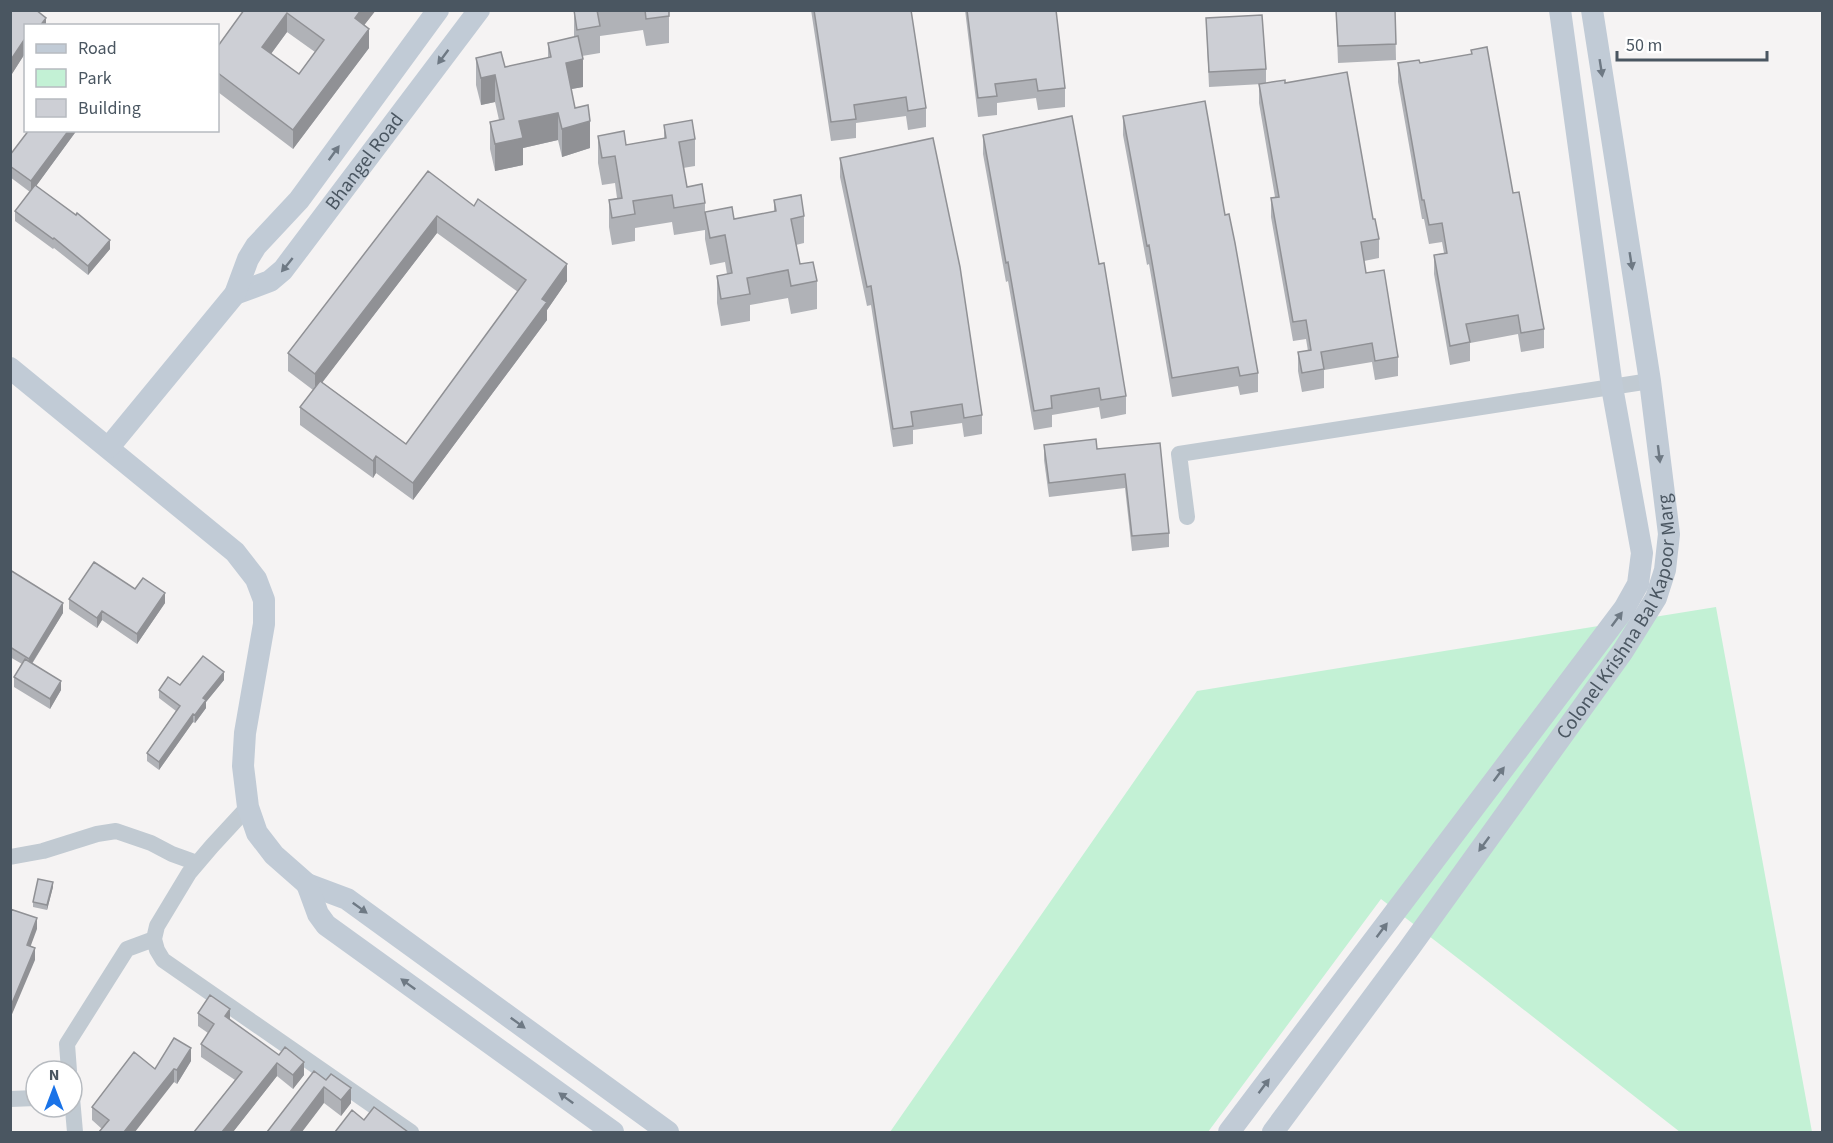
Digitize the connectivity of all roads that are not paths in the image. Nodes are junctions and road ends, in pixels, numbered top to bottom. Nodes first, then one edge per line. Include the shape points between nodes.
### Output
1 (438, 10) edge
2 (479, 10) edge
3 (1560, 10) edge
4 (1592, 10) edge
5 (299, 200) junction
6 (322, 218) junction
7 (235, 294) junction
8 (10, 368) edge
9 (1650, 381) junction
10 (1612, 387) junction
11 (109, 447) junction
12 (1187, 517) dead end
13 (248, 807) junction
14 (10, 857) edge
15 (197, 863) junction
16 (307, 884) junction
17 (154, 939) junction
18 (68, 1059) edge
19 (411, 1132) edge
20 (613, 1132) edge
21 (668, 1132) edge
22 (1229, 1132) edge
23 (1273, 1132) edge

5 -> 1 street, Bhangel Road
2 -> 6 street, Bhangel Road
3 - 10 street
4 -> 9 street, Colonel Krishna Bal Kapoor Marg
5 - 6 street
5 - 7 street, Bhangel Road via 256,246
6 -> 7 street, Bhangel Road via 283,270 270,281
7 - 11 street, Bhangel Road
8 - 11 street
9 - 10 street
9 -> 23 street, Colonel Krishna Bal Kapoor Marg via 1669,534 1665,570 1656,598 1623,651
10 - 12 street via 1179,454
22 -> 10 street via 1624,609 1638,584 1641,553
11 - 13 street via 235,552 256,579 264,600 264,624 245,733 243,766
13 - 15 street
13 - 16 street via 257,833 274,855
14 - 15 street via 116,831
15 - 17 street
20 -> 16 street via 326,925
16 -> 21 street via 347,899
17 - 18 street via 127,949 67,1044
17 - 19 street via 163,960

